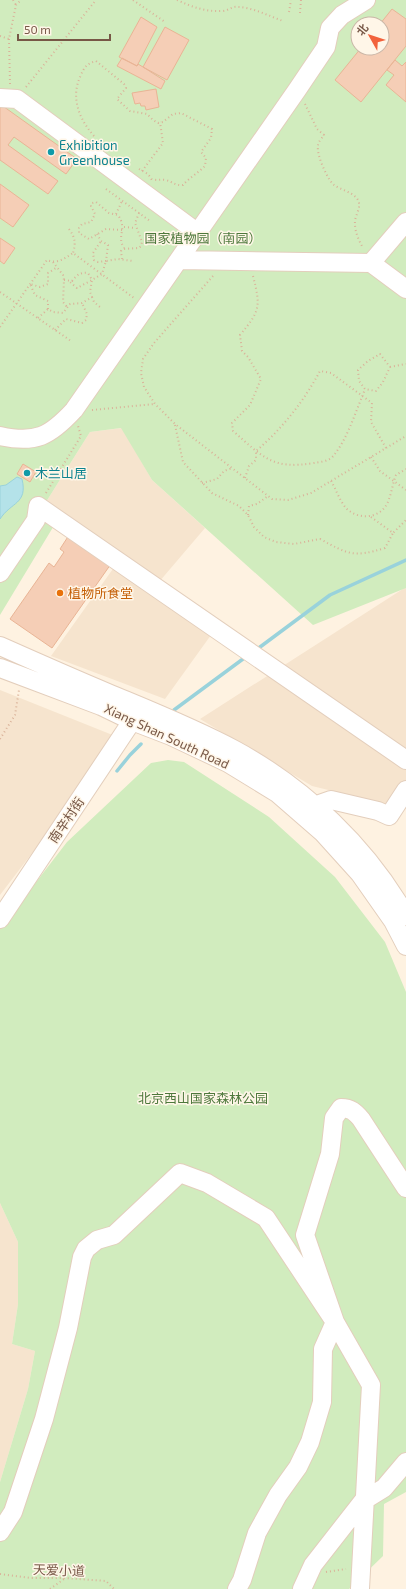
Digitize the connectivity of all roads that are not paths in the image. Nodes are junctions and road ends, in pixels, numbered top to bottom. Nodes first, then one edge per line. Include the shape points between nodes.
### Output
1 (366, 0) edge
2 (9, 99) edge
3 (406, 222) edge
4 (198, 233) junction
5 (179, 260) junction
6 (371, 263) junction
7 (406, 289) edge
8 (0, 436) edge
9 (0, 573) edge
10 (0, 646) edge
11 (0, 668) edge
12 (132, 722) junction
13 (406, 760) edge
14 (406, 790) edge
15 (314, 806) junction
16 (400, 811) edge
17 (406, 916) edge
18 (0, 918) edge
19 (406, 946) edge
20 (406, 1188) edge
21 (335, 1322) junction
22 (406, 1462) edge
23 (363, 1501) junction
24 (0, 1532) edge
25 (304, 1583) edge
26 (237, 1589) edge
27 (360, 1589) edge

1 - 4 street via 342,15 330,28 326,46
2 - 4 street via 148,186
3 - 6 street
4 - 5 street
5 - 6 street
5 - 8 street via 74,410 61,424 42,437 14,439
6 - 7 street
9 - 13 street via 36,520 38,506
10 - 15 street, Xiang Shan South Road via 177,722 235,751 284,782
11 - 12 street, Xiang Shan South Road via 101,706
12 - 18 street, 南辛村街
12 - 19 street, Xiang Shan South Road via 171,736 228,763 277,793 323,833 360,874 392,920
14 - 16 street
15 - 16 street via 332,800 389,816
15 - 17 street, Xiang Shan South Road via 333,822 371,865
20 - 21 street via 354,1111 341,1108 334,1118 330,1154 305,1235
21 - 23 street via 371,1385
21 - 24 street via 266,1218 207,1183 180,1173 114,1235 97,1240 86,1248 44,1419 12,1512
21 - 26 street via 323,1349 322,1402 310,1442 298,1467 278,1495 257,1533
22 - 23 street via 384,1488
23 - 25 street via 314,1565
23 - 27 street

